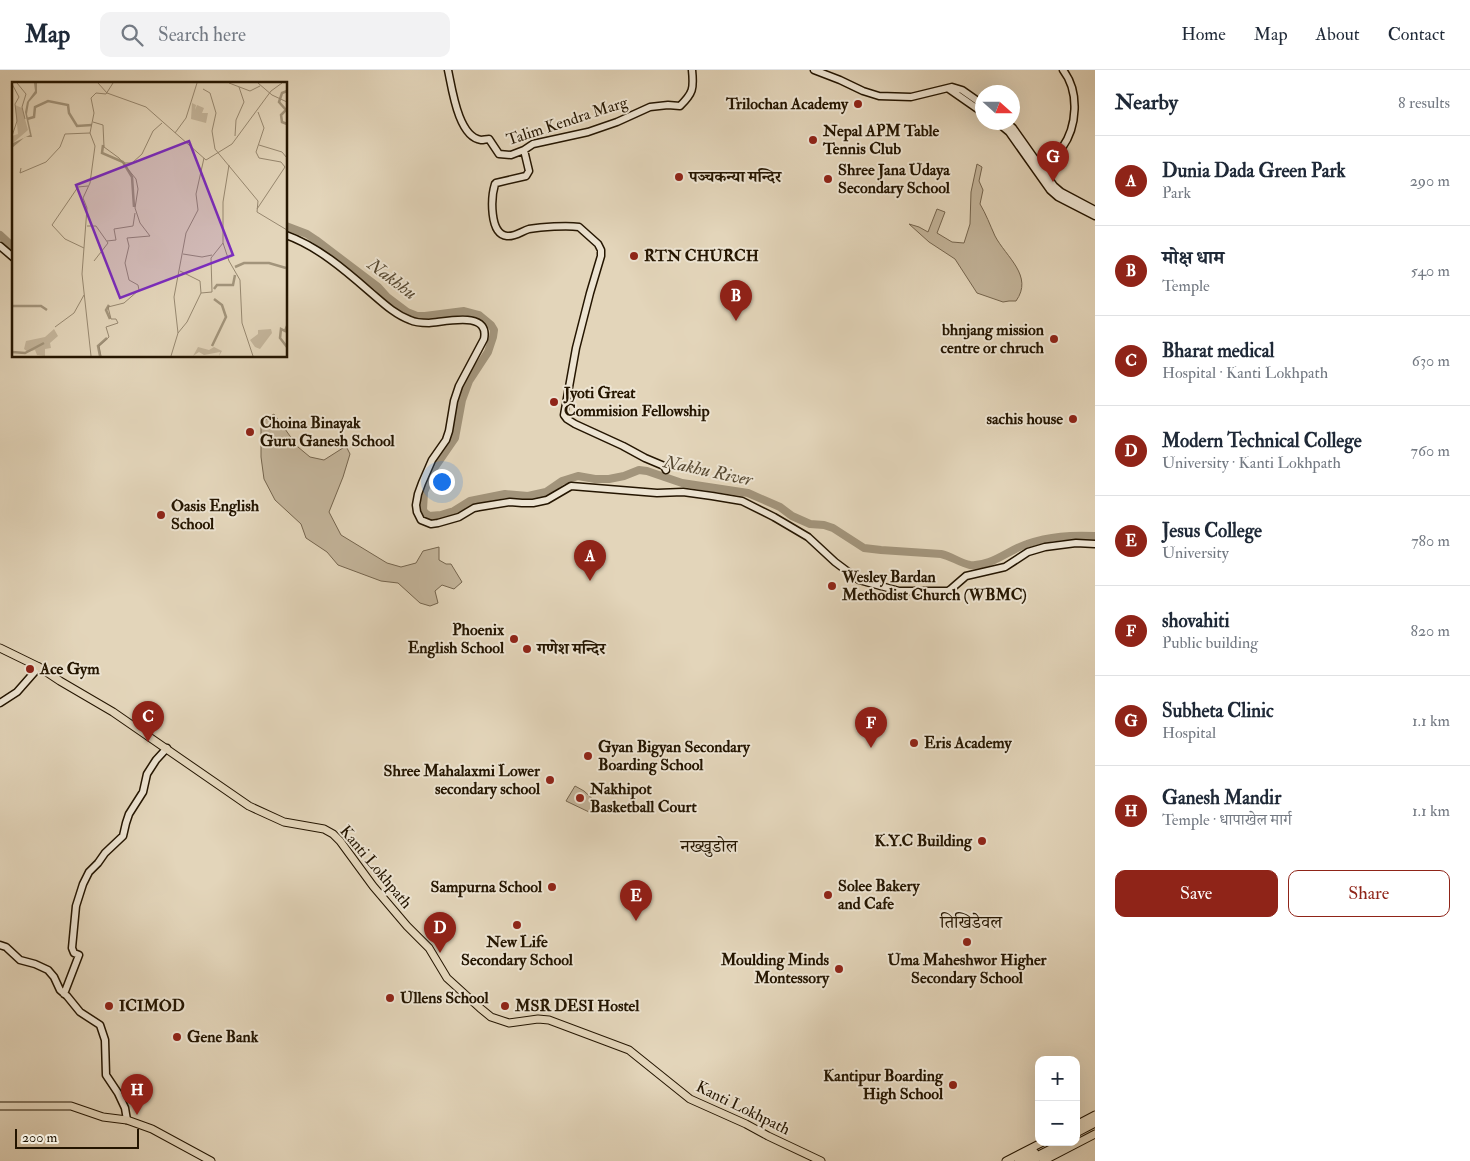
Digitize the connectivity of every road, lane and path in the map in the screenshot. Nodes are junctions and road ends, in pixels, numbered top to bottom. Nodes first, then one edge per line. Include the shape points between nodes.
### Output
1 (448, 70) edge
2 (692, 70) edge
3 (814, 70) edge
4 (1064, 70) edge
5 (949, 89) junction
6 (975, 99) edge
7 (975, 107) edge
8 (1007, 130) edge
9 (1014, 130) edge
10 (524, 150) junction
11 (1040, 172) junction
12 (1095, 213) edge
13 (288, 236) edge
14 (0, 246) edge
15 (12, 256) edge
16 (666, 470) dead end
17 (1095, 544) edge
18 (0, 648) edge
19 (39, 666) junction
20 (0, 703) edge
21 (167, 748) junction
22 (0, 945) edge
23 (64, 994) junction
24 (0, 1106) edge
25 (1095, 1116) edge
26 (127, 1120) junction
27 (1095, 1122) edge
28 (1080, 1123) edge
29 (1095, 1128) edge
30 (1080, 1130) edge
31 (1095, 1134) edge
32 (1080, 1136) edge
33 (1035, 1146) edge
34 (1047, 1146) edge
35 (1059, 1146) edge
36 (211, 1161) edge
37 (821, 1161) edge
38 (1006, 1161) edge
39 (1019, 1161) edge
40 (1030, 1161) edge
41 (1043, 1161) edge

1 - 10 street, Talim Kendra Marg via 458,114 466,130 478,139 489,139 502,155
2 - 10 street, Talim Kendra Marg via 692,90 680,106 648,108 617,122 533,144
3 - 5 street via 879,96 911,97
4 - 11 street via 1074,99 1073,123 1063,148
5 - 6 street via 962,90
5 - 7 street
8 - 11 street
9 - 11 street
10 - 16 street via 529,171 526,176 494,184 492,204 497,229 509,236 528,229 580,226 601,250 576,348 564,415 575,424 664,466
11 - 12 street via 1058,197
13 - 17 street via 316,250 386,306 410,320 430,323 470,320 484,328 484,339 459,386 446,440 432,460 418,494 417,512 426,522 449,521 479,507 547,500 571,486 712,496 742,501 774,517 808,537 859,580 900,591 948,591 966,576 1005,567 1028,552 1076,543
14 - 15 street
18 - 19 main road, Kanti Lokhpath
19 - 20 street via 17,692
19 - 21 main road, Kanti Lokhpath
21 - 23 street via 147,774 144,792 129,814 123,836 89,872 79,893 72,948 79,956
21 - 37 main road, Kanti Lokhpath via 249,806 284,822 324,829 333,834 373,886 429,948 447,978 491,1017 509,1023 550,1020 629,1050 690,1100
22 - 23 street via 20,960 48,970
23 - 26 street via 84,1015 101,1026 105,1040 106,1075 118,1093
24 - 26 main road via 70,1106
25 - 28 main road
26 - 36 main road via 152,1129
27 - 30 highway
29 - 32 highway
31 - 41 main road
33 - 38 main road
34 - 39 highway
35 - 40 highway

